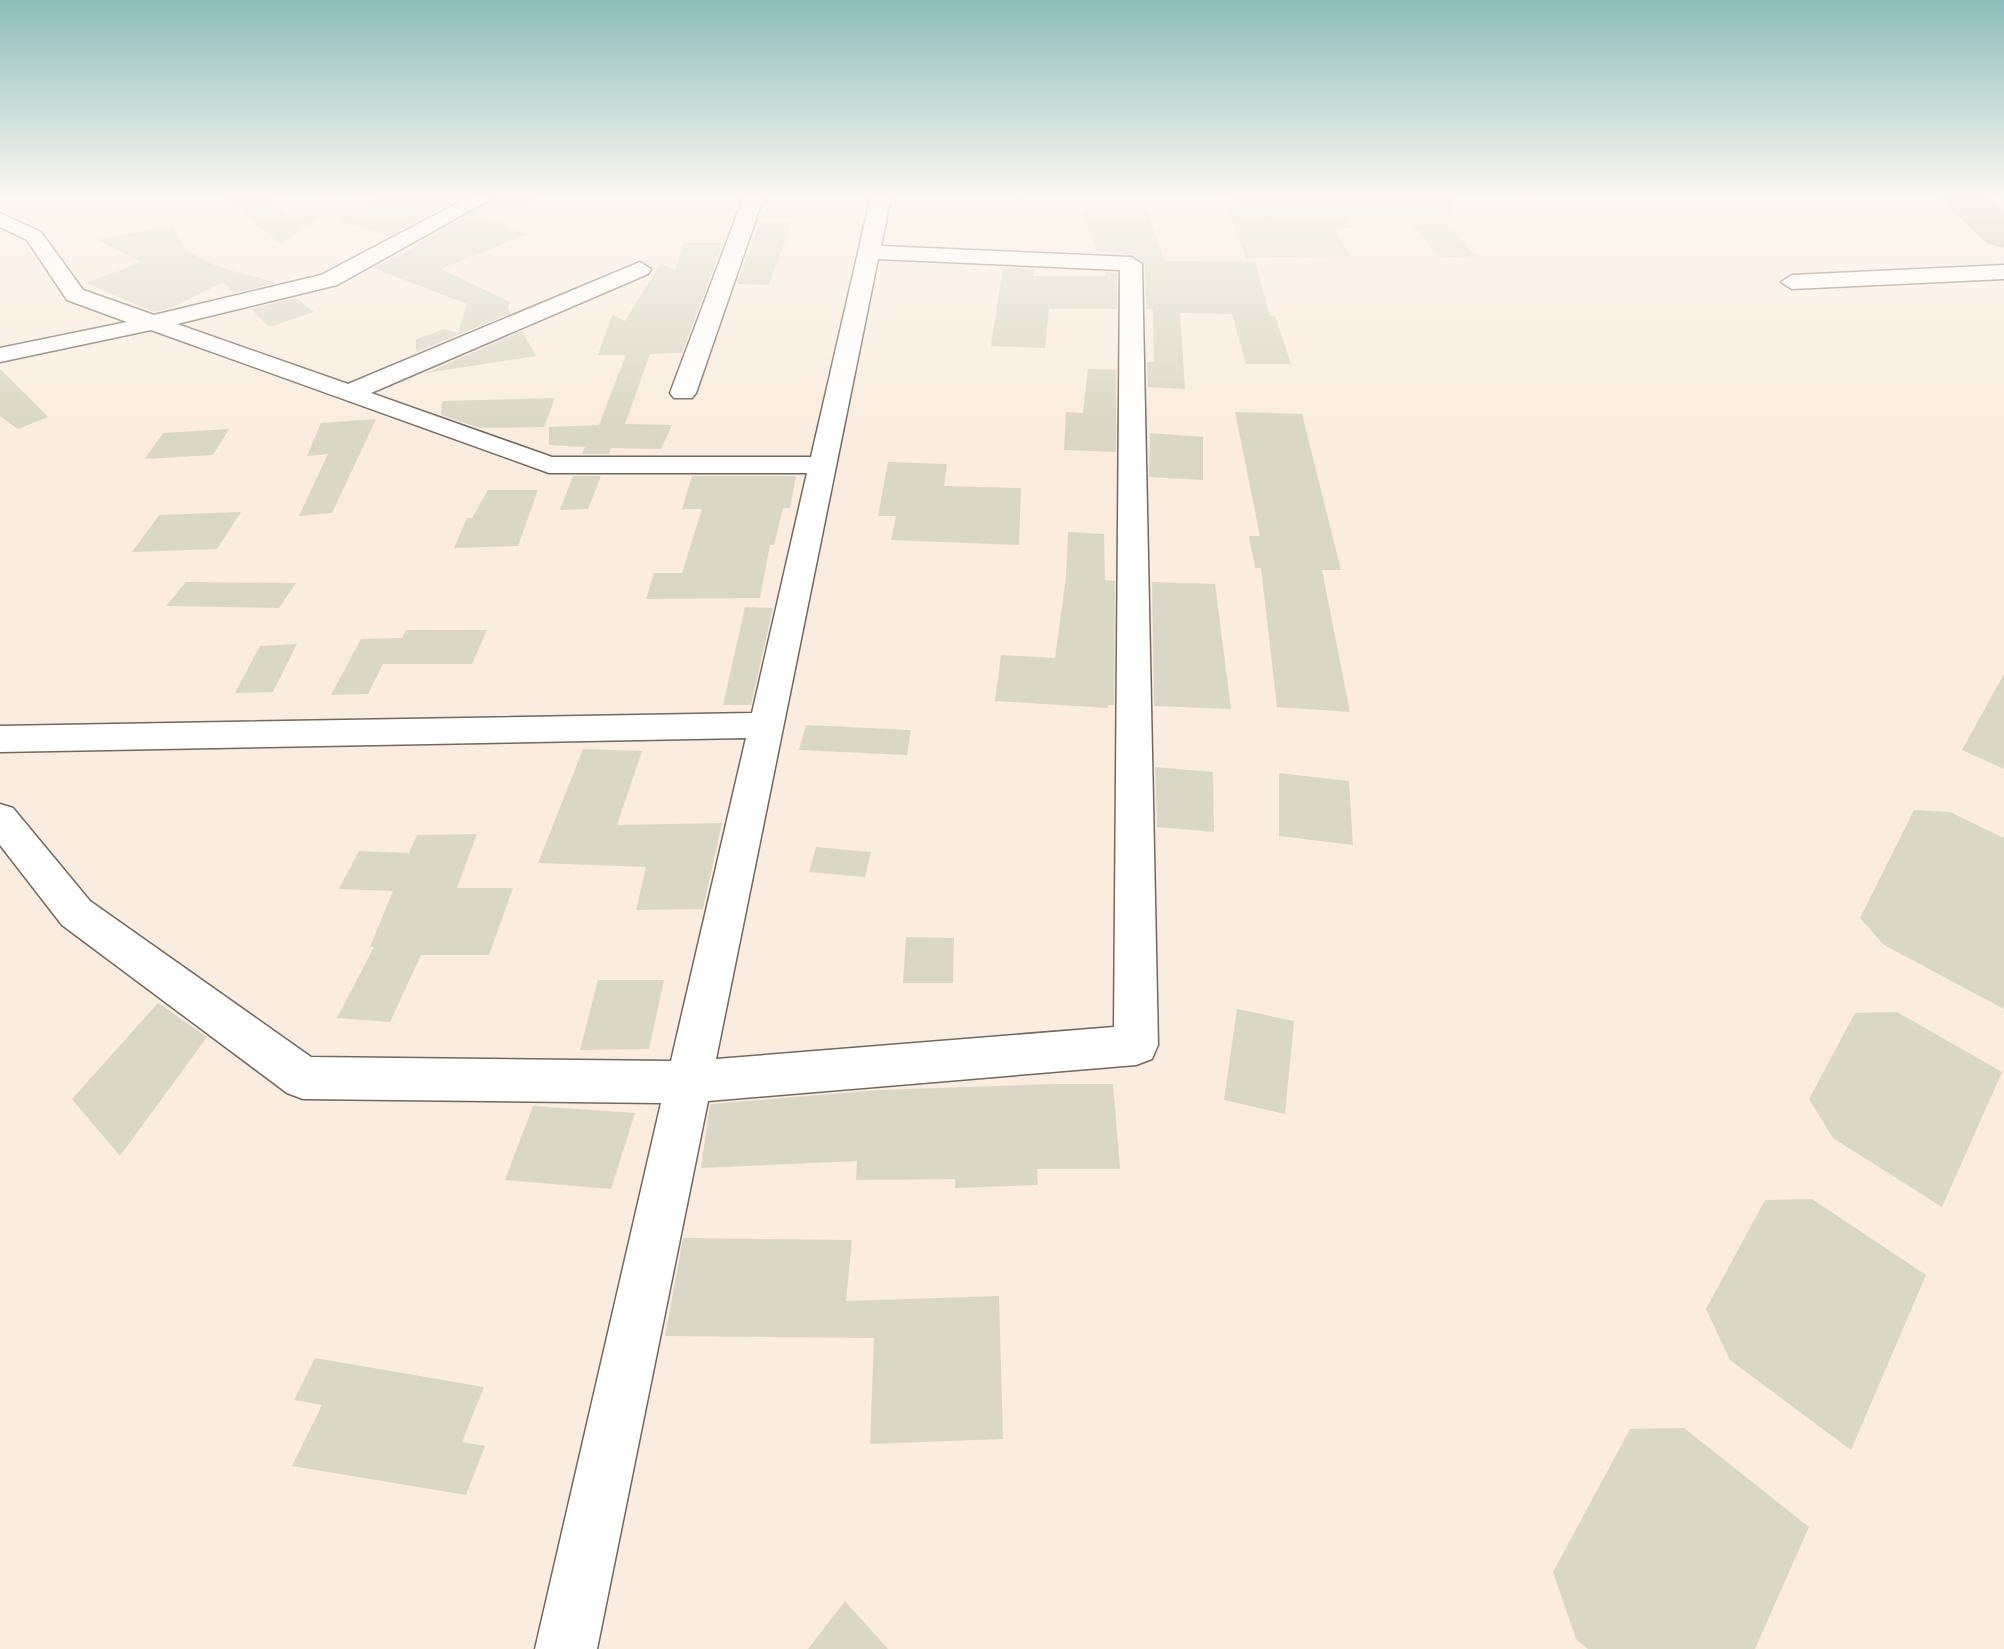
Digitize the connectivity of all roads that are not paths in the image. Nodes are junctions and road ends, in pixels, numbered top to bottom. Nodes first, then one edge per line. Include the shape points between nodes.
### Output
1 (60, 273) edge
2 (342, 273) edge
3 (631, 273) edge
4 (726, 273) edge
5 (864, 273) edge
6 (1131, 273) edge
7 (1984, 273) edge
8 (1792, 282) dead end
9 (153, 323) junction
10 (0, 355) edge
11 (349, 393) junction
12 (683, 393) dead end
13 (823, 465) junction
14 (767, 725) junction
15 (0, 739) edge
16 (0, 818) edge
17 (689, 1082) junction
18 (566, 1649) edge

1 - 9 street via 75,295
2 - 9 street
3 - 11 street
4 - 12 street
5 - 13 street
6 - 17 street via 1136,1045
7 - 8 street
9 - 10 street
9 - 11 street
11 - 13 street via 549,465
13 - 14 street
14 - 15 street
14 - 17 street
16 - 17 street via 76,913 303,1078
17 - 18 street

